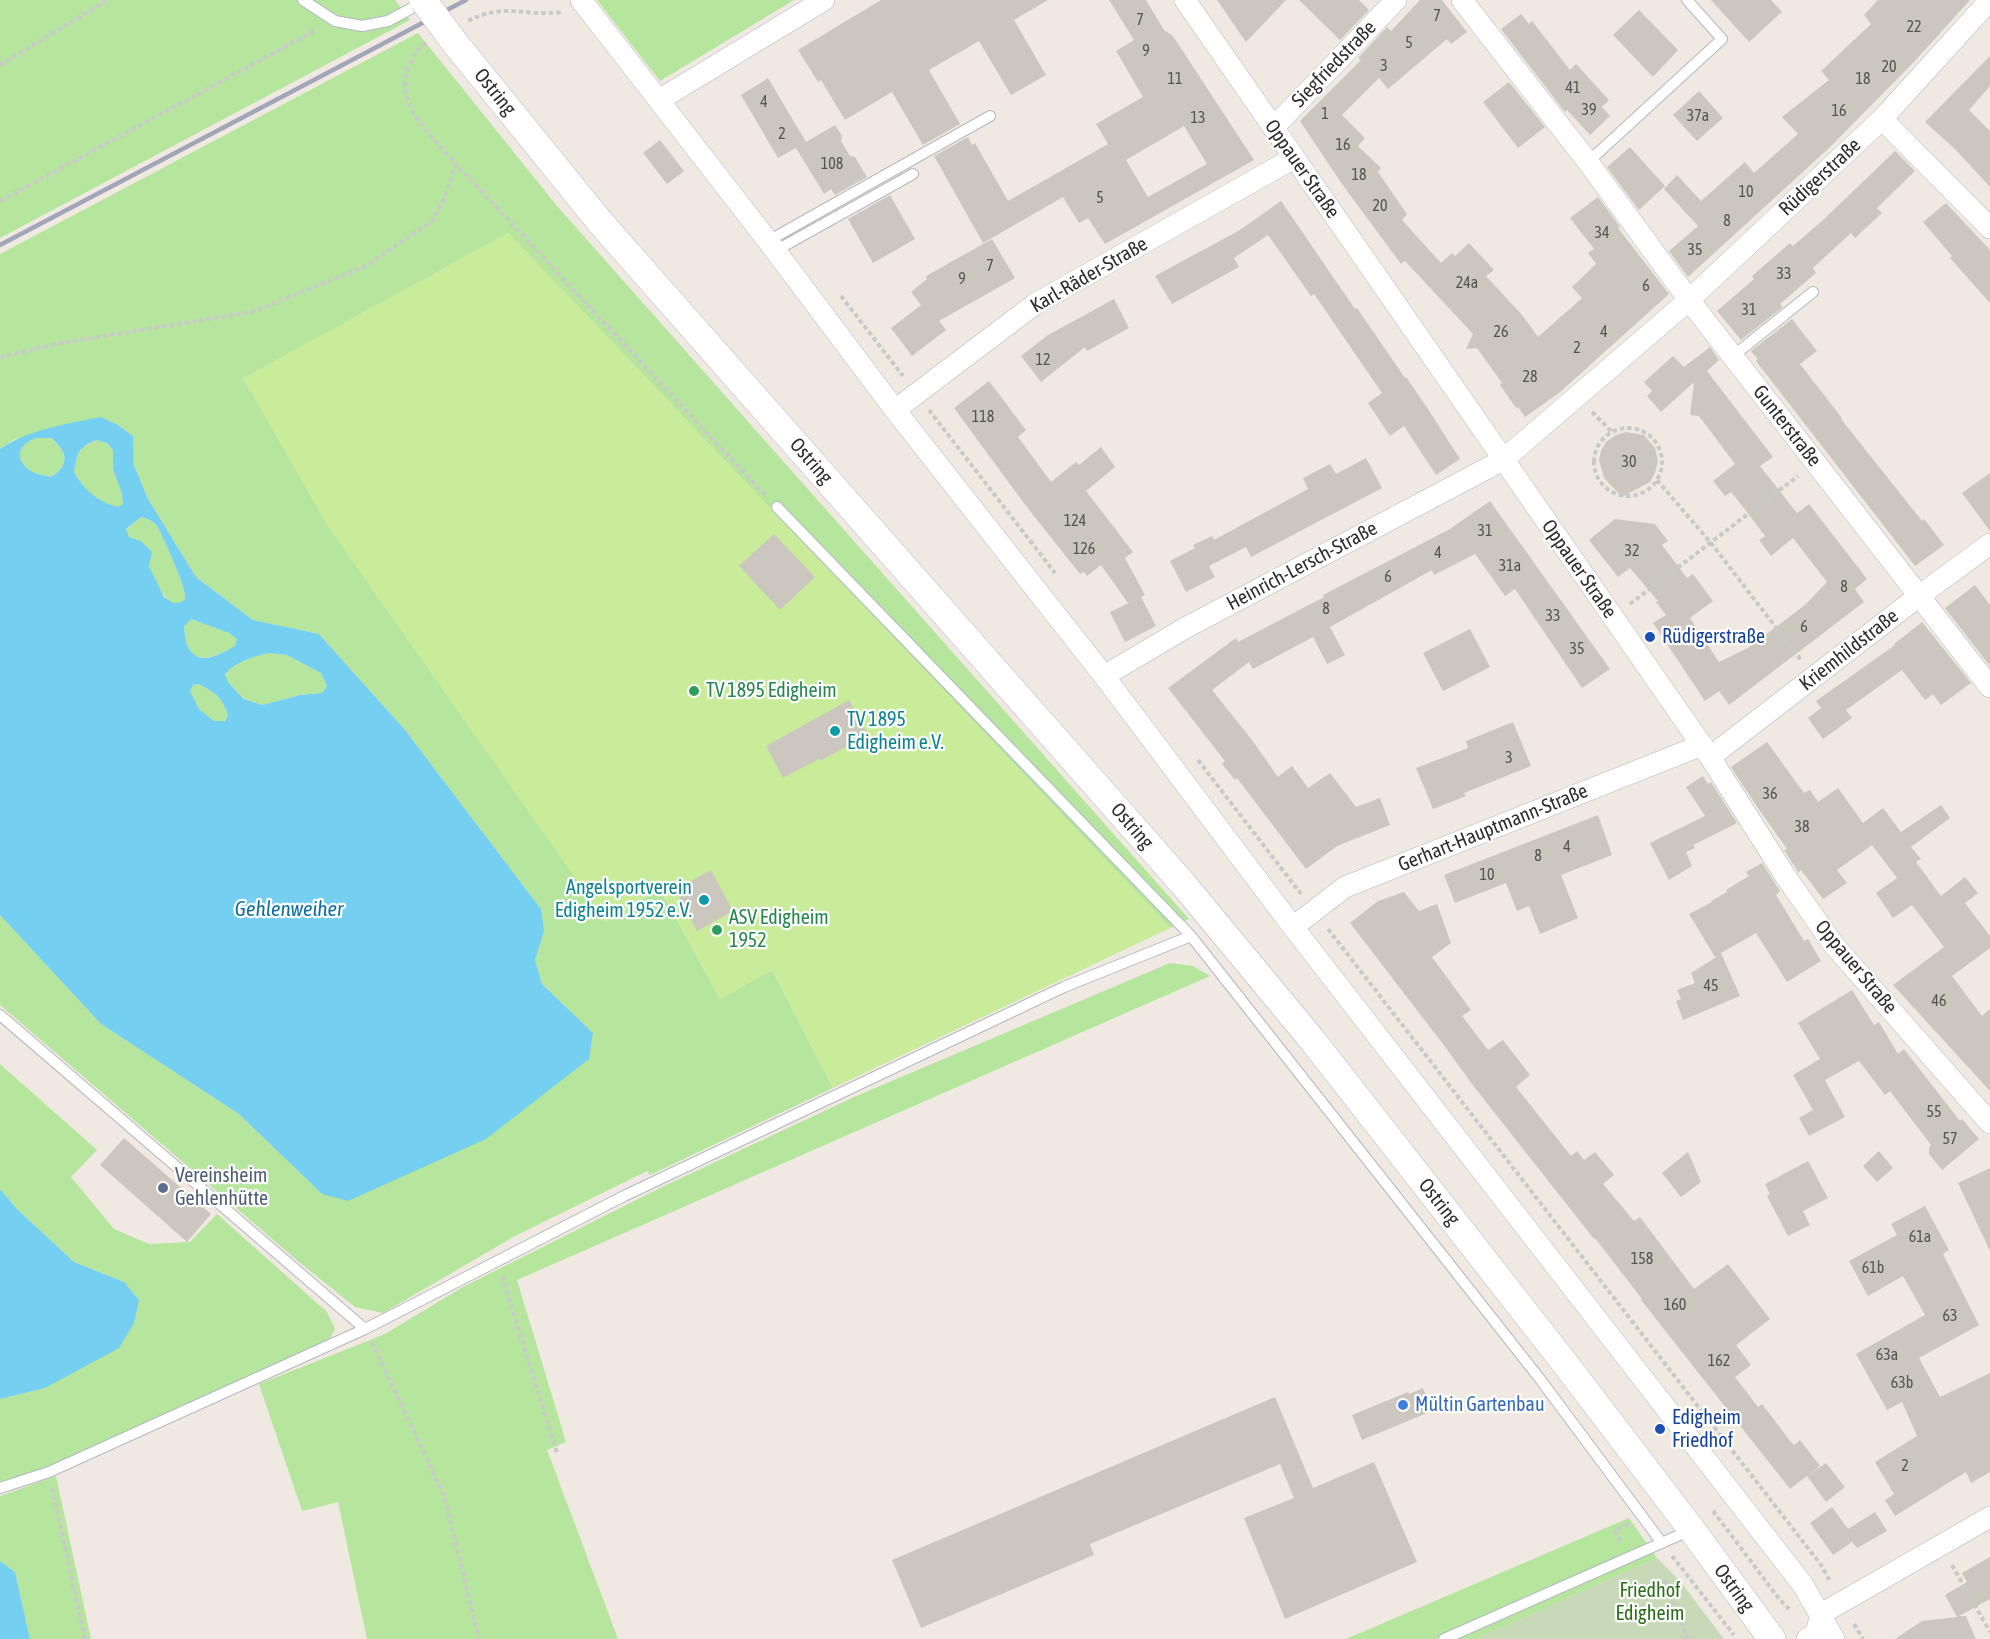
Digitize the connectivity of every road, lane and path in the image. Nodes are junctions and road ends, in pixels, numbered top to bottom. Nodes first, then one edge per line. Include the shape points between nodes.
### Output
1 (107, 0) edge
2 (303, 0) edge
3 (424, 0) edge
4 (824, 0) edge
5 (1185, 0) edge
6 (1396, 0) edge
7 (1462, 0) edge
8 (1687, 0) edge
9 (1990, 0) edge
10 (576, 6) edge
11 (334, 21) junction
12 (460, 33) junction
13 (428, 42) dead end
14 (0, 65) edge
15 (659, 100) junction
16 (990, 116) dead end
17 (1882, 119) junction
18 (1273, 128) junction
19 (1294, 158) junction
20 (1588, 162) junction
21 (456, 164) junction
22 (912, 174) dead end
23 (0, 201) edge
24 (1990, 228) edge
25 (772, 246) junction
26 (1813, 292) dead end
27 (839, 294) dead end
28 (1689, 300) junction
29 (1732, 356) junction
30 (0, 357) edge
31 (917, 394) junction
32 (895, 410) junction
33 (1503, 460) junction
34 (1816, 463) junction
35 (1657, 480) junction
36 (777, 507) joint
37 (1711, 543) junction
38 (1990, 544) edge
39 (1056, 575) dead end
40 (1919, 596) junction
41 (1613, 618) junction
42 (1104, 676) junction
43 (1814, 677) junction
44 (1990, 687) edge
45 (1706, 751) junction
46 (1198, 759) dead end
47 (1314, 910) junction
48 (1293, 927) junction
49 (1191, 936) junction
50 (0, 1015) edge
51 (1990, 1123) edge
52 (498, 1261) junction
53 (365, 1329) junction
54 (557, 1453) dead end
55 (49, 1472) junction
56 (0, 1488) edge
57 (1713, 1511) dead end
58 (1990, 1517) edge
59 (1692, 1530) junction
60 (1662, 1543) junction
61 (1942, 1546) junction
62 (1664, 1580) dead end
63 (1841, 1603) junction
64 (1819, 1632) edge
65 (1990, 1632) edge
66 (85, 1639) edge
67 (479, 1639) edge
68 (1444, 1639) edge
69 (1688, 1639) edge
70 (1738, 1639) edge
71 (1772, 1639) edge
72 (1863, 1639) edge

1 - 14 path
2 - 11 lane
3 - 11 lane via 387,21 362,26
3 - 12 street, Ostring, bridge
4 - 15 street
5 - 18 street, Oppauer Straße
6 - 18 street, Siegfriedstraße
7 - 20 street, Gunterstraße
8 - 20 lane via 1722,39
9 - 17 street, Rüdigerstraße
10 - 12 path via 544,15 508,10 483,13
10 - 15 street
11 - 23 path
12 - 59 street, Ostring via 600,222 1192,894 1321,1050
13 - 21 path via 419,47 406,71 405,95 415,116
15 - 25 street
16 - 25 lane
17 - 24 street
17 - 28 street, Rüdigerstraße
18 - 19 street, Oppauer Straße
19 - 31 street, Karl-Räder-Straße via 1035,304
19 - 33 street, Oppauer Straße
20 - 28 street, Gunterstraße
21 - 30 path via 434,220 366,266 252,312
21 - 36 path
22 - 25 lane
25 - 32 street
26 - 29 lane
27 - 31 path
28 - 29 street, Gunterstraße
28 - 33 street, Rüdigerstraße
29 - 34 street, Gunterstraße
31 - 32 street, Karl-Räder-Straße
31 - 39 path
32 - 42 street
33 - 41 street, Oppauer Straße
33 - 42 street, Heinrich-Lersch-Straße via 1187,627
34 - 37 path
34 - 40 street, Gunterstraße
35 - 35 path via 1662,458 1653,438 1644,432 1622,429 1603,439 1594,460 1595,471 1608,490 1618,495 1640,494
35 - 37 path
36 - 49 lane
37 - 41 path
37 - 43 path
38 - 40 street, Kriemhildstraße
40 - 43 street, Kriemhildstraße
40 - 44 street, Gunterstraße
41 - 45 street, Oppauer Straße
42 - 48 street
43 - 45 street, Kriemhildstraße
45 - 47 street, Gerhart-Hauptmann-Straße via 1345,887
45 - 51 street, Oppauer Straße via 1833,944
46 - 47 path
47 - 48 street, Gerhart-Hauptmann-Straße
47 - 63 path via 1814,1556
48 - 64 street via 1796,1576
49 - 52 lane via 1064,987 624,1196
49 - 60 lane via 1540,1379
50 - 53 lane
52 - 53 lane
52 - 54 path
53 - 55 lane
53 - 67 path via 444,1496
55 - 56 lane
55 - 66 path
57 - 64 path via 1780,1600
58 - 61 street
59 - 60 lane
59 - 71 street, Ostring
60 - 68 lane
60 - 70 path
61 - 63 street
61 - 65 path
62 - 69 path
63 - 64 street
63 - 72 path

